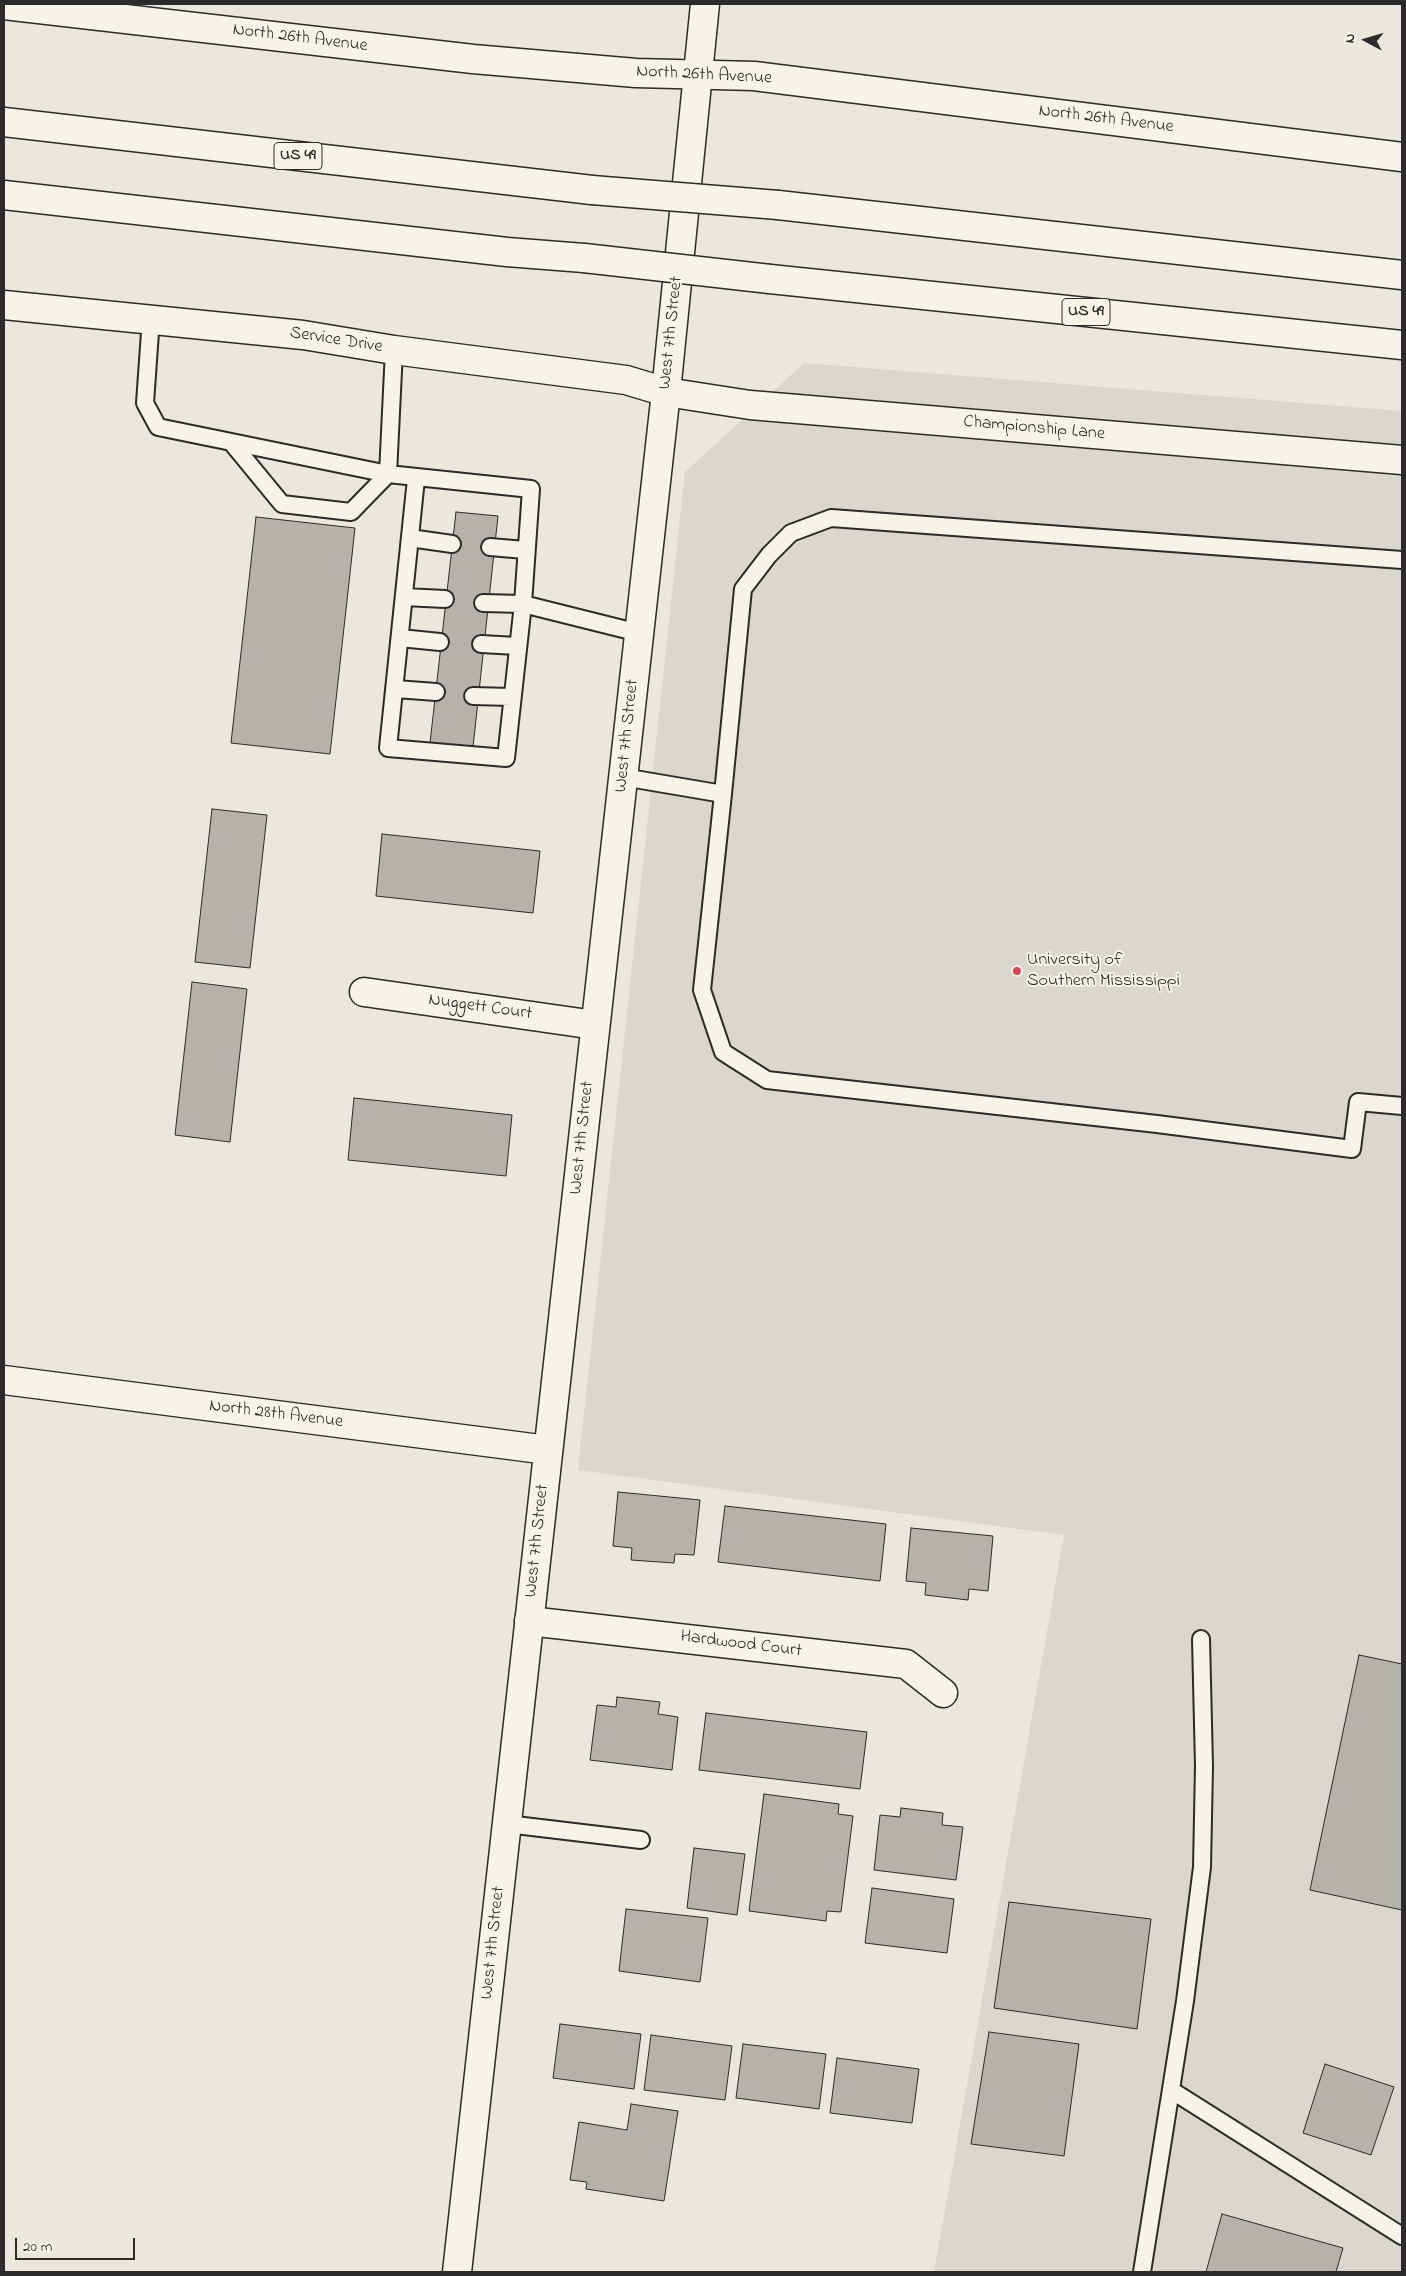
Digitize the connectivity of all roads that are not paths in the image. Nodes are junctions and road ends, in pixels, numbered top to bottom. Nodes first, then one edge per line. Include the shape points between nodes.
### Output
1 (705, 4) edge
2 (4, 5) edge
3 (696, 74) junction
4 (4, 122) edge
5 (1402, 157) edge
6 (4, 195) edge
7 (1402, 275) edge
8 (4, 305) edge
9 (151, 318) junction
10 (1402, 345) edge
11 (394, 350) junction
12 (666, 392) junction
13 (231, 442) junction
14 (1402, 460) edge
15 (388, 474) junction
16 (416, 479) junction
17 (410, 538) junction
18 (452, 544) dead end
19 (490, 547) dead end
20 (526, 550) junction
21 (1402, 560) edge
22 (404, 597) junction
23 (445, 599) dead end
24 (483, 603) dead end
25 (523, 604) junction
26 (639, 633) junction
27 (400, 638) junction
28 (440, 642) dead end
29 (482, 644) dead end
30 (517, 646) junction
31 (396, 689) junction
32 (436, 692) dead end
33 (473, 696) dead end
34 (512, 698) junction
35 (623, 777) junction
36 (723, 794) junction
37 (364, 992) dead end
38 (595, 1025) junction
39 (1402, 1106) edge
40 (4, 1380) edge
41 (548, 1450) junction
42 (529, 1621) junction
43 (1201, 1639) dead end
44 (943, 1693) dead end
45 (507, 1824) junction
46 (640, 1840) dead end
47 (1171, 2090) junction
48 (1402, 2236) edge
49 (457, 2272) edge
50 (1142, 2272) edge

1 - 3 main road, West 7th Street
2 - 3 main road, North 26th Avenue via 474,59 636,73
3 - 5 main road, North 26th Avenue via 764,77
3 - 12 main road, West 7th Street
4 - 7 main road, US 49, bridge via 592,190 778,205
6 - 10 main road, US 49, bridge via 507,252
8 - 9 main road, Service Drive
9 - 11 main road, Service Drive via 303,335
9 - 13 lane via 145,403 158,427
11 - 12 main road, Service Drive via 626,380
11 - 15 lane
12 - 14 main road, Championship Lane via 750,405
12 - 26 main road, West 7th Street
13 - 15 lane
13 - 15 lane via 282,504 351,512
15 - 16 lane
16 - 17 lane
16 - 20 lane via 531,489
17 - 18 lane
17 - 22 lane
19 - 20 lane
20 - 25 lane
21 - 36 lane via 831,518 791,533 743,589
22 - 23 lane
22 - 27 lane
24 - 25 lane
25 - 26 lane
25 - 30 lane
26 - 35 main road, West 7th Street
27 - 28 lane
27 - 31 lane
29 - 30 lane
30 - 34 lane
31 - 32 lane
31 - 34 lane via 388,748 506,758
33 - 34 lane
35 - 36 lane
35 - 38 main road, West 7th Street
36 - 39 lane via 702,990 723,1052 766,1080 1352,1149 1358,1102
37 - 38 main road, Nuggett Court
38 - 41 main road, West 7th Street
40 - 41 main road, North 28th Avenue
41 - 42 main road, West 7th Street
42 - 44 main road, Hardwood Court via 906,1664
42 - 45 main road, West 7th Street
43 - 47 lane via 1202,1867
45 - 46 lane
45 - 49 main road, West 7th Street
47 - 48 lane
47 - 50 lane

